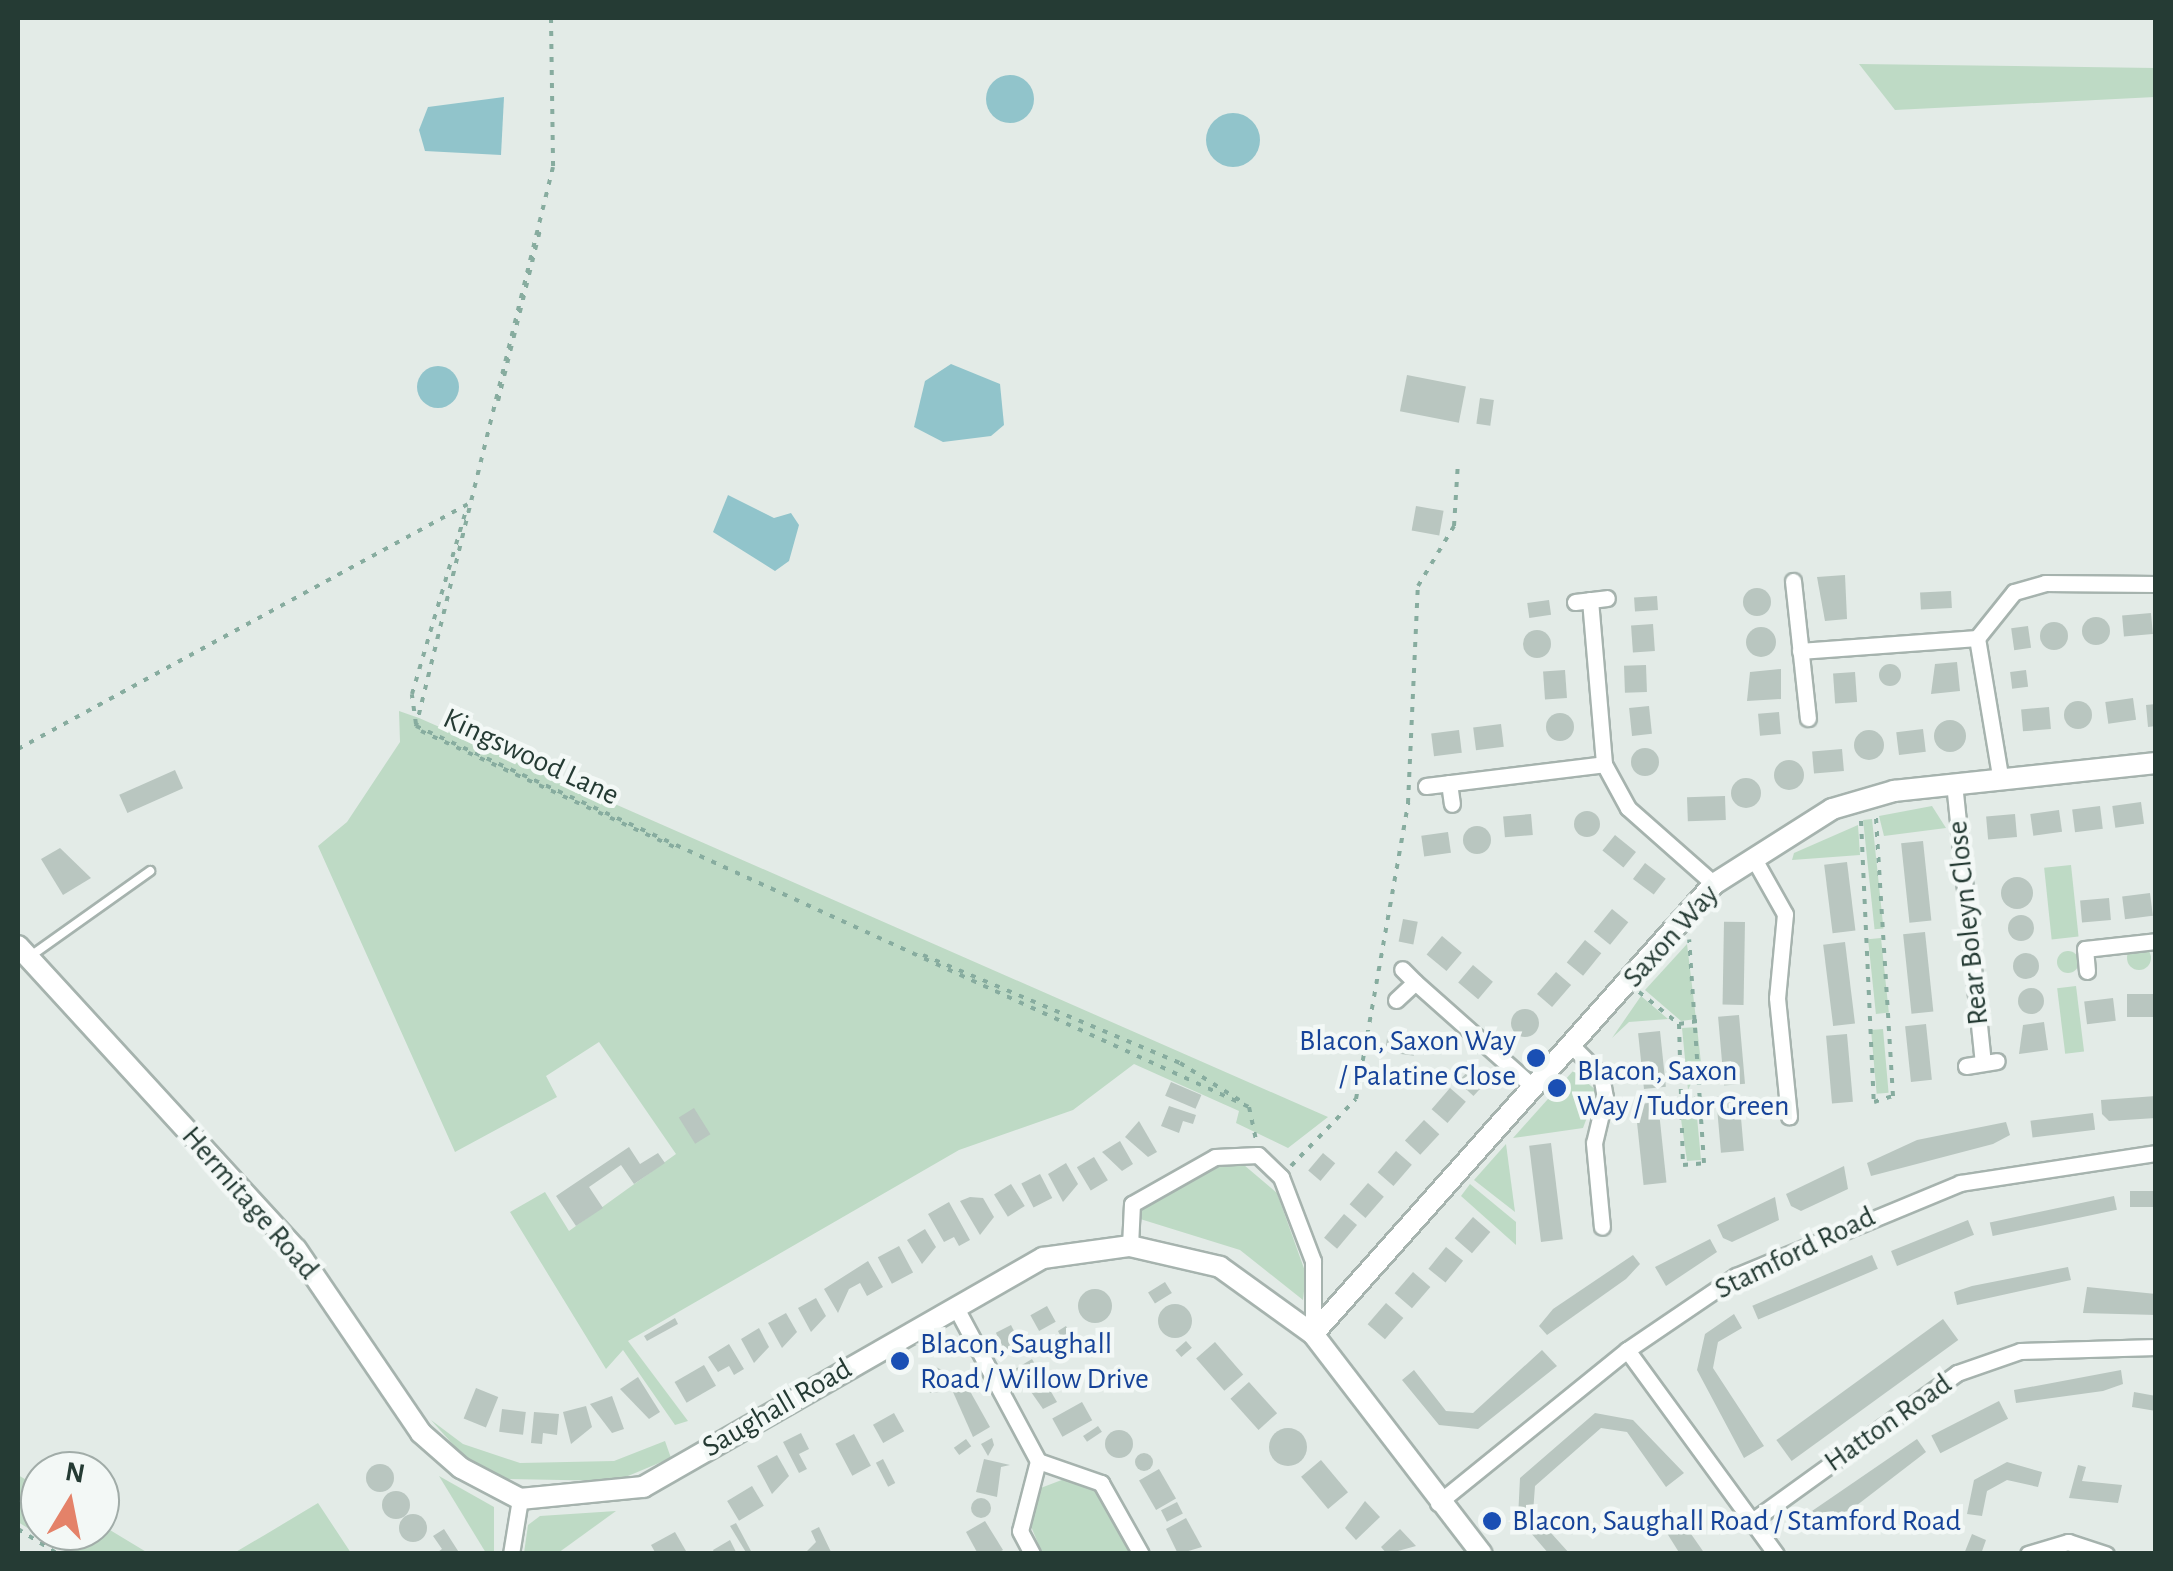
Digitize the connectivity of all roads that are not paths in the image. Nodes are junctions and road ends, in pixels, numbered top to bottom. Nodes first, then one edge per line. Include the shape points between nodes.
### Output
1 (1793, 581) dead end
2 (2156, 584) edge
3 (1591, 600) dead end
4 (1977, 638) junction
5 (1800, 651) junction
6 (1808, 718) dead end
7 (2156, 763) edge
8 (1604, 764) junction
9 (2000, 776) junction
10 (1449, 783) junction
11 (1954, 783) junction
12 (1426, 786) dead end
13 (1452, 804) dead end
14 (1754, 860) junction
15 (150, 871) dead end
16 (1714, 884) junction
17 (2156, 941) edge
18 (23, 952) edge
19 (1402, 968) dead end
20 (2087, 971) dead end
21 (1414, 982) junction
22 (1396, 1000) dead end
23 (1572, 1046) junction
24 (1982, 1063) dead end
25 (1532, 1086) junction
26 (1768, 1104) dead end
27 (2156, 1152) edge
28 (1600, 1208) junction
29 (1620, 1208) dead end
30 (1602, 1227) dead end
31 (1130, 1246) junction
32 (955, 1306) junction
33 (1313, 1334) junction
34 (2156, 1346) edge
35 (1627, 1350) junction
36 (1038, 1462) junction
37 (520, 1499) junction
38 (1438, 1503) junction
39 (1752, 1521) junction
40 (510, 1554) edge
41 (1032, 1554) edge
42 (1141, 1554) edge
43 (1482, 1554) edge
44 (1776, 1554) edge
45 (2028, 1554) edge
46 (2106, 1554) edge

1 - 5 street
2 - 4 street via 2045,583 2014,592
3 - 8 street
4 - 5 street
4 - 9 street
5 - 6 street
7 - 9 street, Saxon Way
8 - 10 street
8 - 16 street via 1628,808
9 - 11 street, Saxon Way
10 - 12 street
10 - 13 street
11 - 14 street, Saxon Way via 1867,799
11 - 24 street, Rear Boleyn Close
14 - 16 street, Saxon Way
14 - 26 street via 1785,914 1776,998 1788,1109
15 - 18 lane
16 - 23 street, Saxon Way
17 - 20 street via 2085,949
18 - 37 street, Hermitage Road via 296,1249 421,1433 460,1468
19 - 21 street
21 - 22 street
21 - 25 street
23 - 25 street, Saxon Way
23 - 28 street via 1600,1076 1605,1098 1594,1143
25 - 33 street, Saxon Way
27 - 35 street, Stamford Road via 1960,1184 1860,1217 1736,1276
28 - 29 street
28 - 30 street
31 - 32 street, Saughall Road via 1042,1258
31 - 33 street, Saughall Road via 1220,1267
31 - 33 street via 1132,1204 1215,1157 1254,1154 1281,1177 1314,1261
32 - 36 street
32 - 37 street, Saughall Road via 643,1487
33 - 38 street, Saughall Road
34 - 39 street, Hatton Road via 2020,1351 1958,1373
35 - 38 street, Stamford Road
35 - 39 street
36 - 41 street via 1020,1531
36 - 42 street via 1100,1483
37 - 40 street
38 - 43 street, Saughall Road
39 - 44 street
45 - 46 street via 2068,1542

